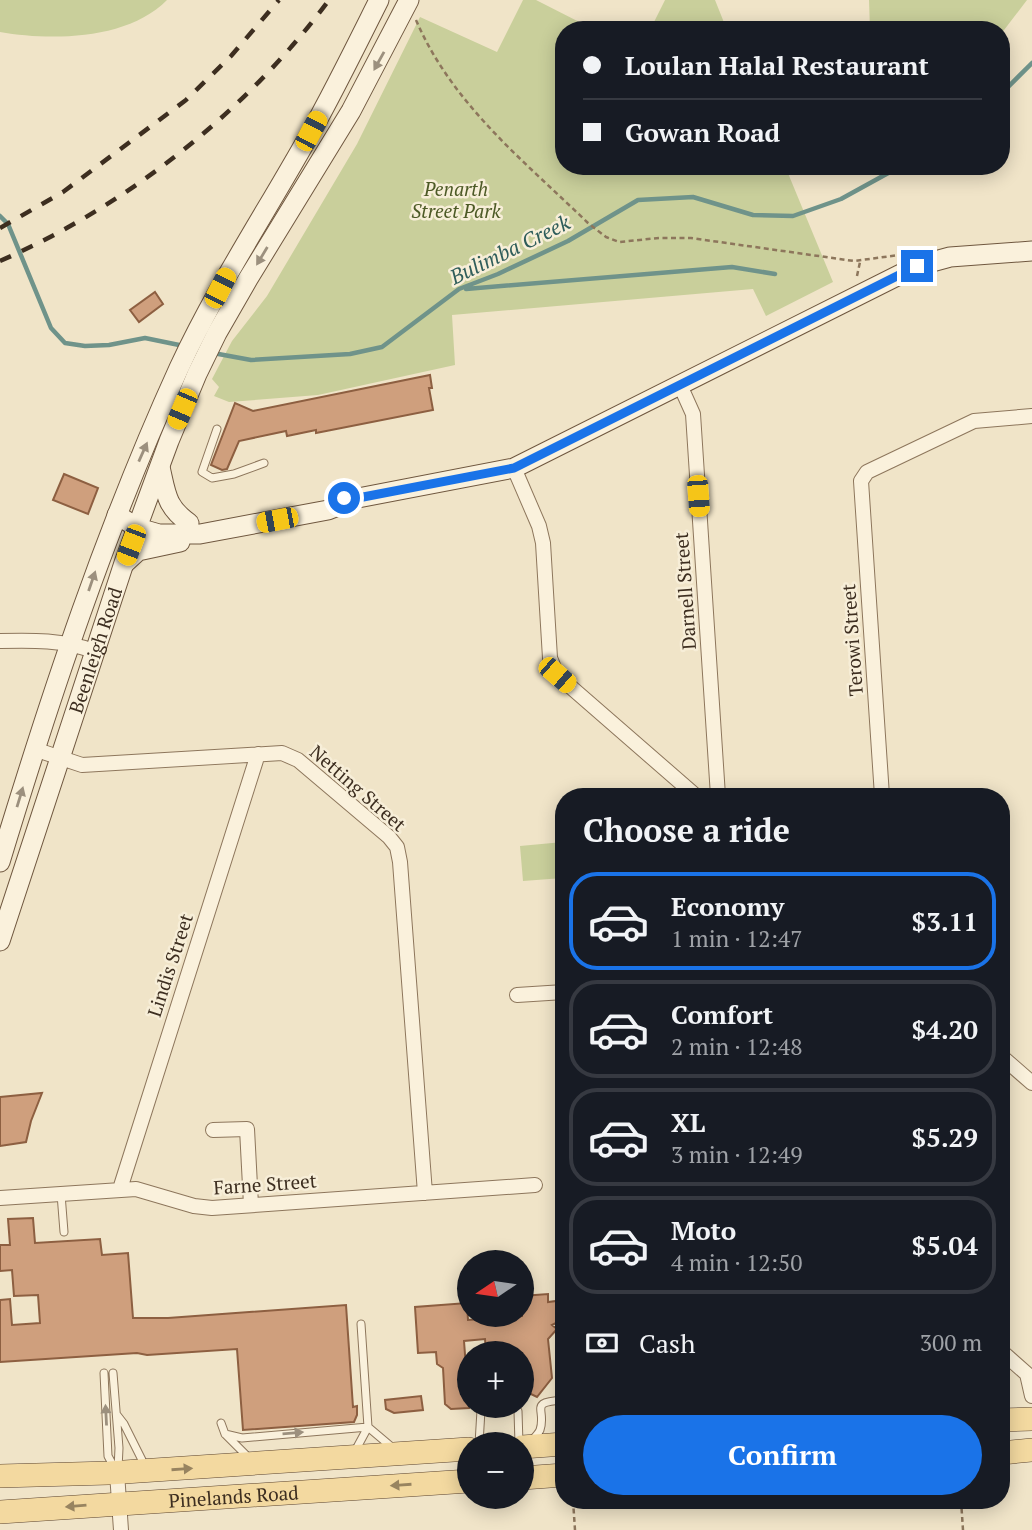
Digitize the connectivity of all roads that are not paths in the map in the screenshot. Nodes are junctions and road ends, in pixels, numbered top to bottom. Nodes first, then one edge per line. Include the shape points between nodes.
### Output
1 (379, 0) edge
2 (412, 8) edge
3 (1032, 251) edge
4 (208, 330) junction
5 (188, 370) junction
6 (680, 385) junction
7 (1032, 416) edge
8 (217, 429) dead end
9 (264, 463) dead end
10 (160, 466) junction
11 (514, 468) junction
12 (117, 514) junction
13 (140, 522) junction
14 (195, 528) junction
15 (124, 563) junction
16 (0, 641) edge
17 (71, 643) junction
18 (94, 652) junction
19 (34, 749) junction
20 (258, 754) junction
21 (59, 757) junction
22 (686, 788) edge
23 (717, 788) edge
24 (881, 788) edge
25 (0, 862) edge
26 (0, 941) edge
27 (555, 993) edge
28 (517, 995) dead end
29 (1010, 1064) edge
30 (1032, 1083) edge
31 (213, 1130) dead end
32 (535, 1185) dead end
33 (120, 1189) junction
34 (61, 1193) junction
35 (425, 1193) junction
36 (0, 1198) edge
37 (251, 1205) junction
38 (64, 1233) dead end
39 (361, 1324) dead end
40 (1010, 1359) edge
41 (1032, 1396) edge
42 (555, 1400) edge
43 (117, 1415) junction
44 (1032, 1419) edge
45 (1010, 1420) edge
46 (221, 1423) dead end
47 (368, 1427) junction
48 (225, 1434) junction
49 (534, 1435) edge
50 (555, 1444) edge
51 (534, 1445) edge
52 (457, 1450) edge
53 (1032, 1450) edge
54 (1010, 1452) edge
55 (399, 1453) junction
56 (352, 1457) junction
57 (255, 1463) junction
58 (149, 1471) junction
59 (117, 1473) junction
60 (0, 1476) edge
61 (555, 1476) edge
62 (534, 1477) edge
63 (457, 1482) edge
64 (119, 1503) junction
65 (0, 1512) edge
66 (121, 1530) edge

1 - 4 main road, Beenleigh Road via 311,131 230,269
2 -> 4 main road, Beenleigh Road
3 - 6 main road via 927,262
4 - 5 main road, Beenleigh Road
5 - 10 main road, Beenleigh Road
12 -> 5 main road, Beenleigh Road
6 - 11 main road
6 - 23 street, Darnell Street via 692,414
7 - 24 street, Terowi Street via 974,421 867,472 861,481
8 - 9 lane via 202,472 212,478
10 - 13 main road, Beenleigh Road
10 - 14 main road via 169,505
11 - 14 main road via 358,498 328,510
11 - 22 street via 539,526 550,658 557,675
12 - 13 main road
17 -> 12 main road, Beenleigh Road
13 - 14 main road via 167,535
13 - 15 main road, Beenleigh Road
14 - 15 main road via 184,541 138,551
15 - 18 main road, Beenleigh Road
16 - 17 street
17 - 18 street
17 - 19 main road, Beenleigh Road
18 - 21 main road, Beenleigh Road
19 - 21 street, Netting Street
25 -> 19 main road, Beenleigh Road
20 - 21 street, Netting Street via 82,765
20 - 33 street, Lindis Street
20 - 35 street, Netting Street via 282,753 298,760 397,847
21 - 26 main road, Beenleigh Road
27 - 28 street
29 - 30 street
31 - 37 street via 247,1129
32 - 35 street, Farne Street
33 - 34 street, Farne Street
33 - 37 street, Farne Street via 136,1189 194,1206
34 - 36 street, Farne Street
34 - 38 lane
35 - 37 street, Farne Street
39 - 47 lane
40 - 41 street via 1027,1374
42 - 49 lane via 542,1404 540,1430
43 - 58 lane
43 - 59 lane
59 -> 43 lane via 108,1456 109,1373
44 - 45 main road
46 - 48 lane
48 -> 47 lane via 246,1437
47 - 55 lane
47 - 56 lane
48 - 57 lane
50 - 51 main road
52 - 55 main road, Pinelands Road
53 - 54 main road
55 - 56 main road, Pinelands Road
56 - 57 main road, Pinelands Road
58 -> 57 main road, Pinelands Road
58 - 59 main road, Pinelands Road
59 - 60 main road, Pinelands Road
59 - 64 street
61 - 62 main road
63 -> 64 main road, Pinelands Road
64 -> 65 main road, Pinelands Road
64 - 66 street

